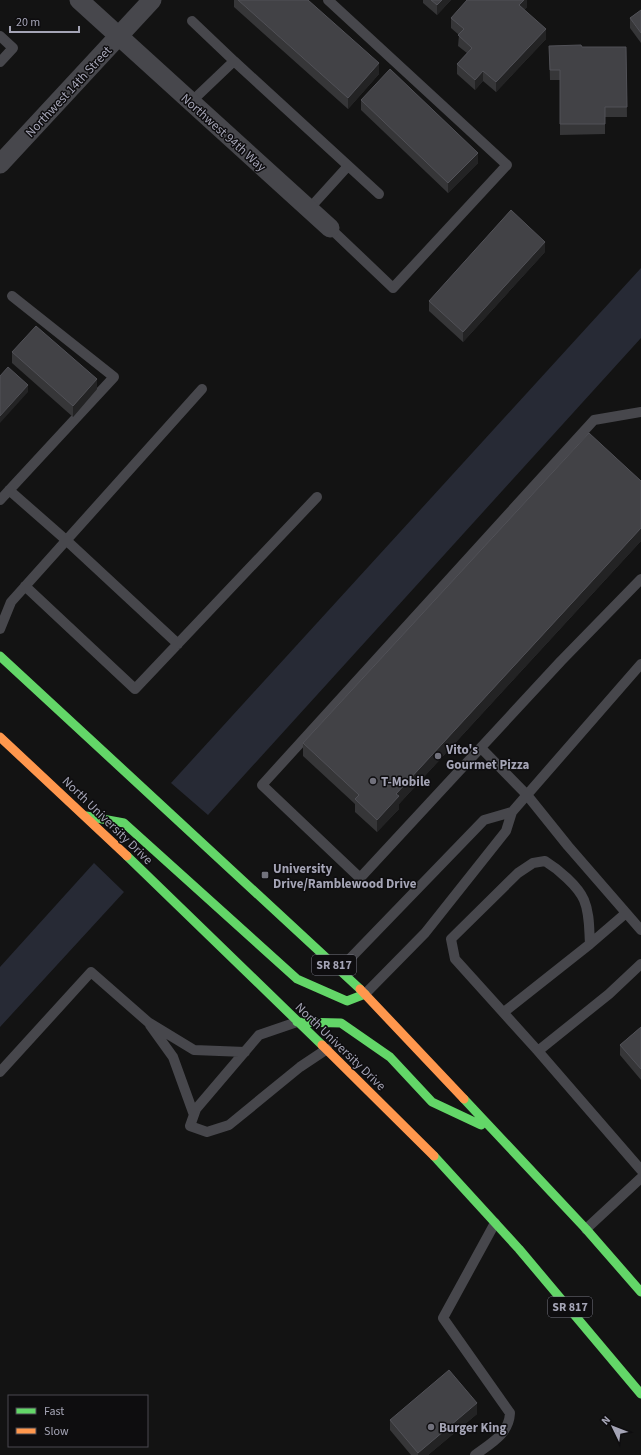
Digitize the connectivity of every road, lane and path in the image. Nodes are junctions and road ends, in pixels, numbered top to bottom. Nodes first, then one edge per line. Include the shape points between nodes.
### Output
1 (79, 0) edge
2 (152, 0) edge
3 (328, 0) edge
4 (192, 21) dead end
5 (0, 36) edge
6 (119, 36) junction
7 (234, 61) junction
8 (0, 62) edge
9 (191, 102) junction
10 (0, 164) edge
11 (348, 166) junction
12 (379, 194) dead end
13 (309, 209) junction
14 (330, 228) joint
15 (12, 296) dead end
16 (202, 390) dead end
17 (641, 412) edge
18 (9, 490) junction
19 (317, 497) dead end
20 (0, 500) edge
21 (66, 540) junction
22 (641, 579) edge
23 (25, 586) junction
24 (0, 629) edge
25 (178, 644) junction
26 (0, 656) edge
27 (641, 664) edge
28 (0, 737) edge
29 (481, 748) junction
30 (527, 795) junction
31 (512, 812) junction
32 (86, 816) junction
33 (626, 913) junction
34 (641, 930) edge
35 (590, 944) junction
36 (641, 964) edge
37 (339, 970) junction
38 (365, 994) junction
39 (504, 1012) junction
40 (148, 1022) junction
41 (297, 1022) junction
42 (327, 1049) junction
43 (538, 1051) junction
44 (245, 1052) junction
45 (0, 1072) edge
46 (194, 1115) junction
47 (493, 1131) junction
48 (641, 1170) edge
49 (641, 1178) edge
50 (495, 1223) junction
51 (586, 1229) junction
52 (641, 1292) edge
53 (641, 1394) edge
54 (475, 1455) edge

1 - 6 street, Northwest 94th Way
2 - 6 street, Northwest 14th Street
3 - 14 lane via 507,165 393,288
4 - 7 lane
5 - 8 lane via 13,48
6 - 9 street, Northwest 94th Way
6 - 10 street, Northwest 14th Street
7 - 9 lane
7 - 11 lane
9 - 13 street, Northwest 94th Way
11 - 12 lane
11 - 13 lane
13 - 14 street, Northwest 94th Way
15 - 18 lane via 114,377
16 - 21 lane
17 - 29 lane via 594,420 262,785 360,878
18 - 20 lane
18 - 21 lane
19 - 25 lane
21 - 23 lane
21 - 25 lane
22 - 29 lane
23 - 24 lane via 11,602
23 - 25 lane via 135,689
26 - 37 main road, SR 817
27 - 30 lane
28 - 32 main road, North University Drive / SR 817
29 - 30 lane
30 - 31 lane
30 - 33 lane
31 - 37 lane via 484,820
31 - 38 lane via 506,831 430,927
32 - 38 main road via 124,823 297,979 347,1001
32 - 41 main road, North University Drive / SR 817
33 - 34 lane
33 - 35 lane
35 - 39 lane
35 - 39 lane via 589,919 584,900 561,871 545,861 533,863 518,873 451,939 455,959
36 - 43 lane via 609,994
37 - 38 main road, SR 817
38 - 47 main road, SR 817
39 - 43 lane
40 - 44 lane via 194,1050
40 - 45 lane via 91,972
40 - 46 lane via 173,1057
41 - 42 main road, North University Drive / SR 817
41 - 44 lane via 259,1035
41 - 47 main road via 341,1023 390,1057 432,1102
42 - 46 lane via 300,1067 229,1126 207,1132 190,1126
42 - 50 main road, North University Drive / SR 817 via 454,1177
43 - 48 lane
44 - 46 lane via 196,1108
47 - 51 main road, SR 817
49 - 51 lane
50 - 53 main road, North University Drive / SR 817 via 574,1311
50 - 54 lane via 443,1318 510,1413 510,1424 500,1436
51 - 52 main road, SR 817

